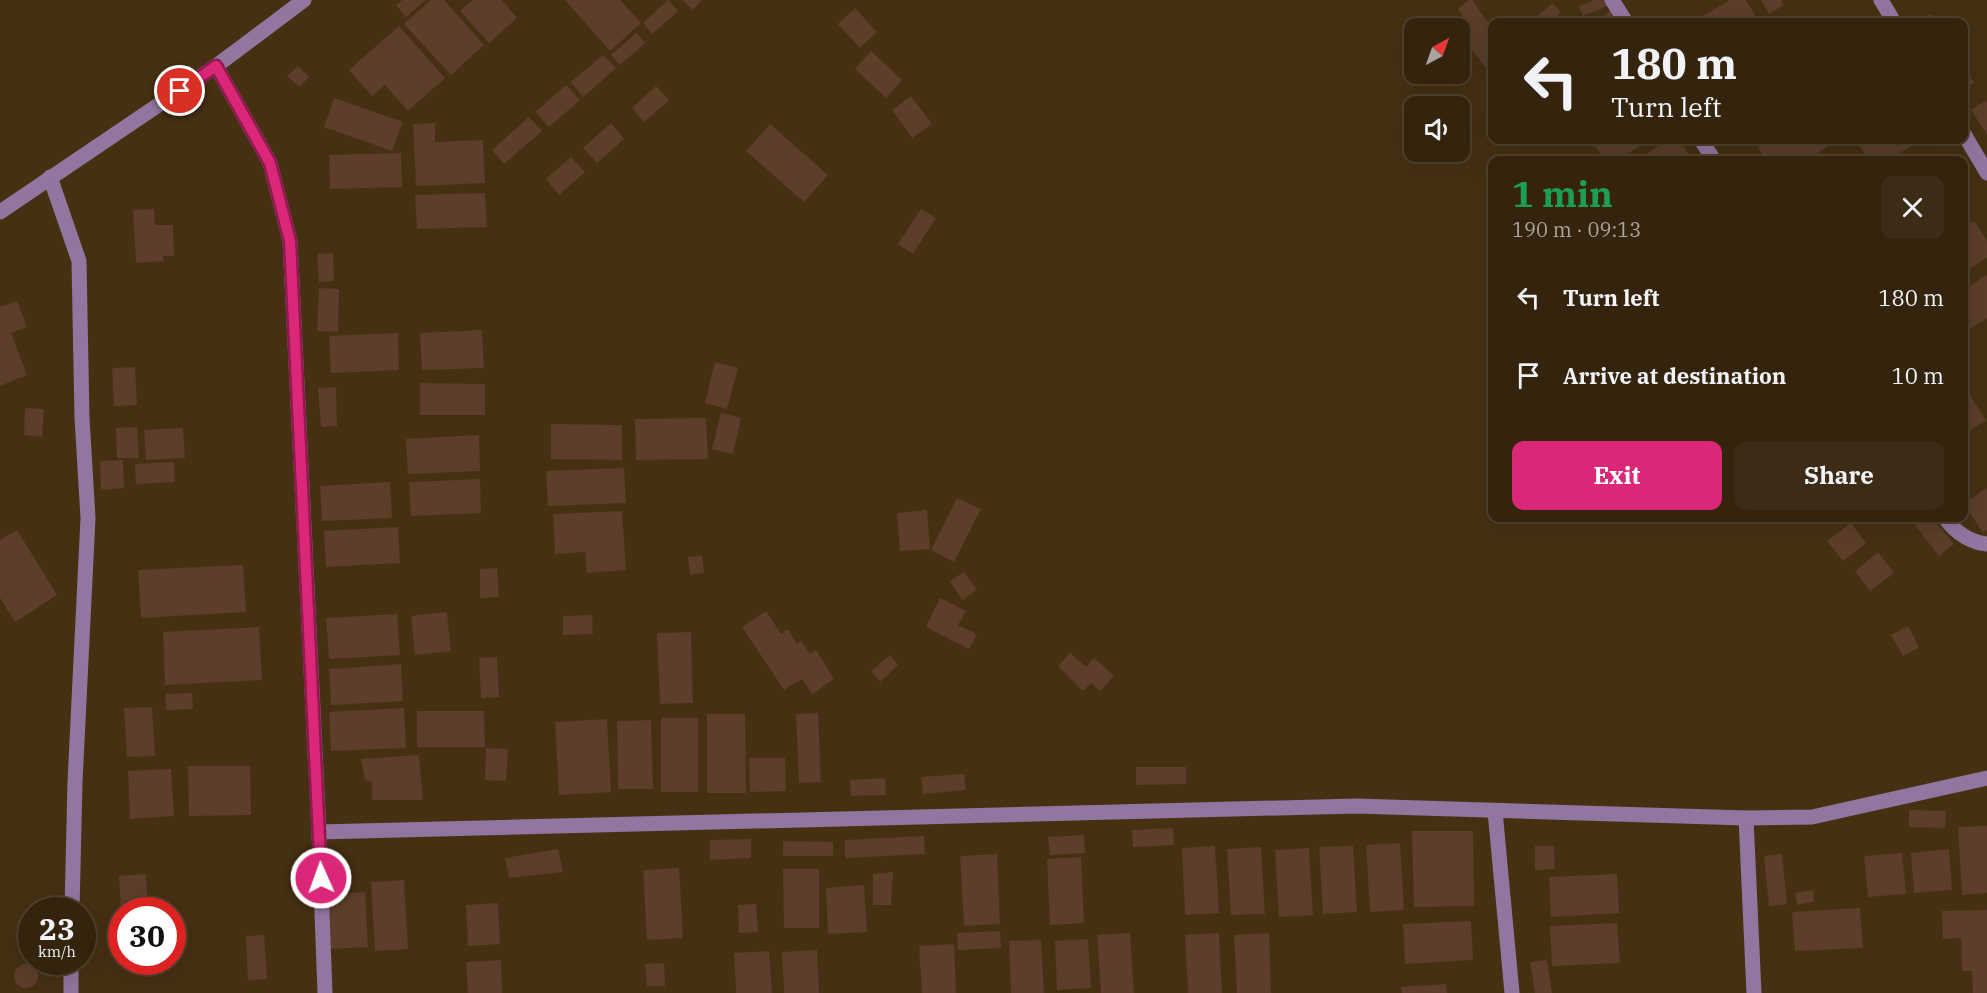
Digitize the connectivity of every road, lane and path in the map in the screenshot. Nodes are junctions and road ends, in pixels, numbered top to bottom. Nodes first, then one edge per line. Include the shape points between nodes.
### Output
1 (304, 0) edge
2 (1612, 0) edge
3 (1881, 0) edge
4 (1623, 18) edge
5 (1892, 18) edge
6 (216, 66) junction
7 (1968, 141) edge
8 (1987, 172) edge
9 (50, 177) junction
10 (0, 212) edge
11 (1948, 522) edge
12 (1987, 544) edge
13 (1987, 778) edge
14 (1495, 811) junction
15 (1746, 818) junction
16 (319, 832) junction
17 (72, 897) edge
18 (71, 975) edge
19 (70, 993) edge
20 (325, 993) edge
21 (1512, 993) edge
22 (1754, 993) edge

1 - 6 street
2 - 4 street
3 - 5 street
6 - 9 street
6 - 16 street via 270,163 290,241
7 - 8 street
9 - 10 street
9 - 17 street via 78,261 81,418 88,518
11 - 12 street via 1974,543
13 - 15 street via 1812,817
14 - 15 street
14 - 16 street via 1356,806
14 - 21 street
15 - 22 street
16 - 20 street
18 - 19 street

